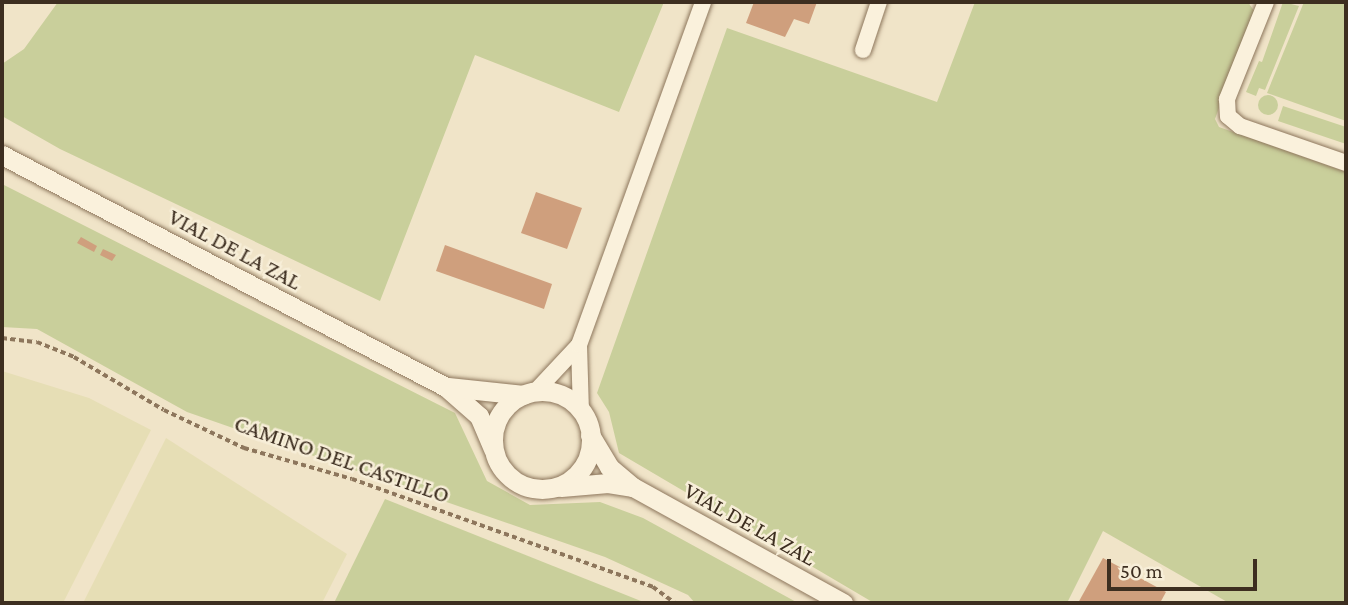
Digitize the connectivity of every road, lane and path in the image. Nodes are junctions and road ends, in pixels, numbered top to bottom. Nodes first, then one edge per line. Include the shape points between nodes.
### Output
1 (703, 2) edge
2 (879, 2) edge
3 (1265, 2) edge
4 (863, 50) dead end
5 (2, 155) edge
6 (1346, 163) edge
7 (2, 338) edge
8 (579, 345) junction
9 (446, 387) junction
10 (530, 393) junction
11 (581, 412) junction
12 (590, 435) junction
13 (493, 449) junction
14 (633, 487) junction
15 (555, 488) junction
16 (676, 603) edge
17 (842, 603) edge

1 - 8 street
2 - 4 street
3 - 6 street via 1227,99 1228,116 1240,126
5 - 9 street, VIAL DE LA ZAL
7 - 16 path, CAMINO DEL CASTILLO via 37,342 74,357 164,410 244,448 431,507 653,587
8 - 10 street
8 - 11 street
9 - 10 street, VIAL DE LA ZAL
9 - 13 street, VIAL DE LA ZAL via 479,416
10 - 11 street via 566,398
10 - 13 street via 499,416
11 - 12 street
12 - 14 street, VIAL DE LA ZAL via 608,467
12 - 15 street via 582,467
13 - 15 street via 503,470 521,485
14 - 15 street, VIAL DE LA ZAL via 608,483
14 - 17 street, VIAL DE LA ZAL

